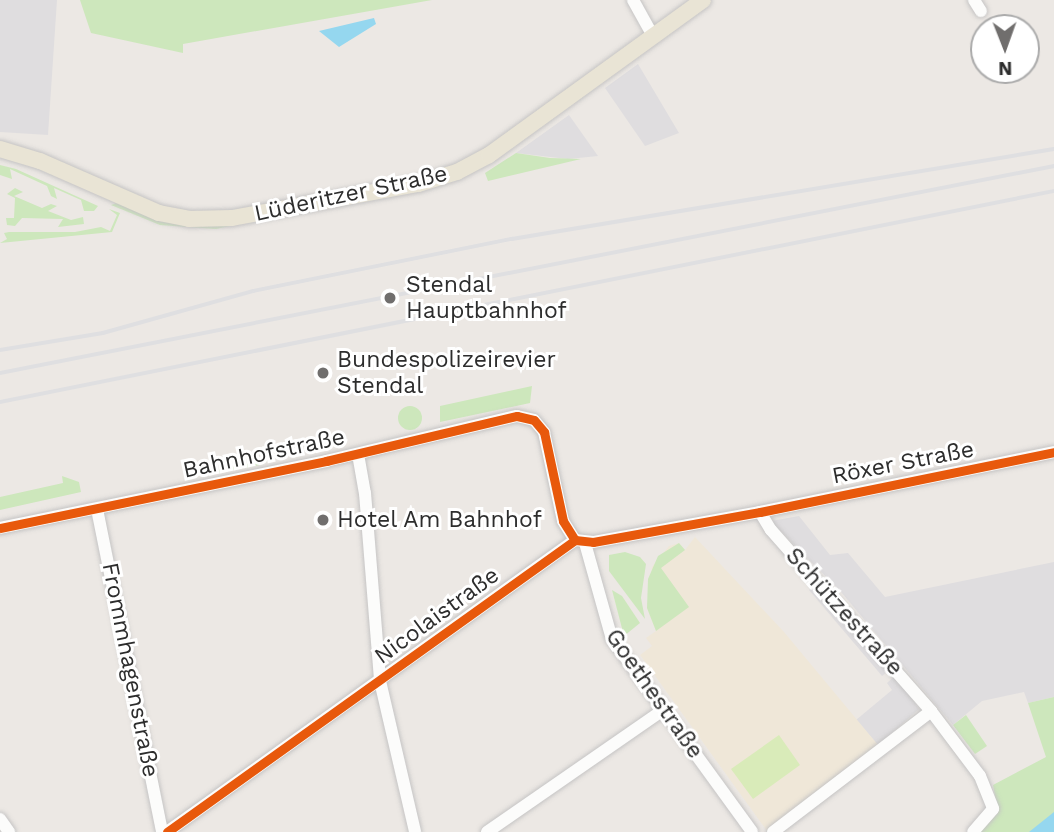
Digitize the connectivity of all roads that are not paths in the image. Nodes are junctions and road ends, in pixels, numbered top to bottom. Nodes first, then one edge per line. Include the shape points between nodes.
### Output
1 (633, 0) edge
2 (703, 0) edge
3 (653, 36) junction
4 (0, 149) edge
5 (534, 420) joint
6 (1054, 452) edge
7 (358, 454) junction
8 (97, 509) junction
9 (760, 512) junction
10 (0, 528) edge
11 (580, 541) junction
12 (380, 681) junction
13 (663, 709) junction
14 (931, 710) junction
15 (0, 819) edge
16 (9, 832) edge
17 (164, 832) edge
18 (415, 832) edge
19 (487, 832) edge
20 (752, 832) edge
21 (773, 832) edge
22 (973, 832) edge

1 - 3 street
2 - 3 main road, Lüderitzer Straße
3 - 4 main road, Lüderitzer Straße via 489,155 457,172 418,184 254,215 208,220 159,213 40,161
5 - 7 street, Bahnhofstraße via 511,417
5 - 11 street, Goethestraße via 544,432 563,521
6 - 9 street, Röxer Straße
7 - 8 street, Bahnhofstraße
7 - 12 street
8 - 10 street, Bahnhofstraße
8 - 17 street, Frommhagenstraße
9 - 11 street, Nicolaistraße
9 - 14 street, Schützestraße
11 - 12 street, Nicolaistraße
11 - 13 street, Goethestraße via 612,639
12 - 17 street, Nicolaistraße
12 - 18 street
13 - 19 street
13 - 20 street, Goethestraße
14 - 21 street
14 - 22 street, Schützestraße via 980,776 992,802 990,815
15 - 16 street

